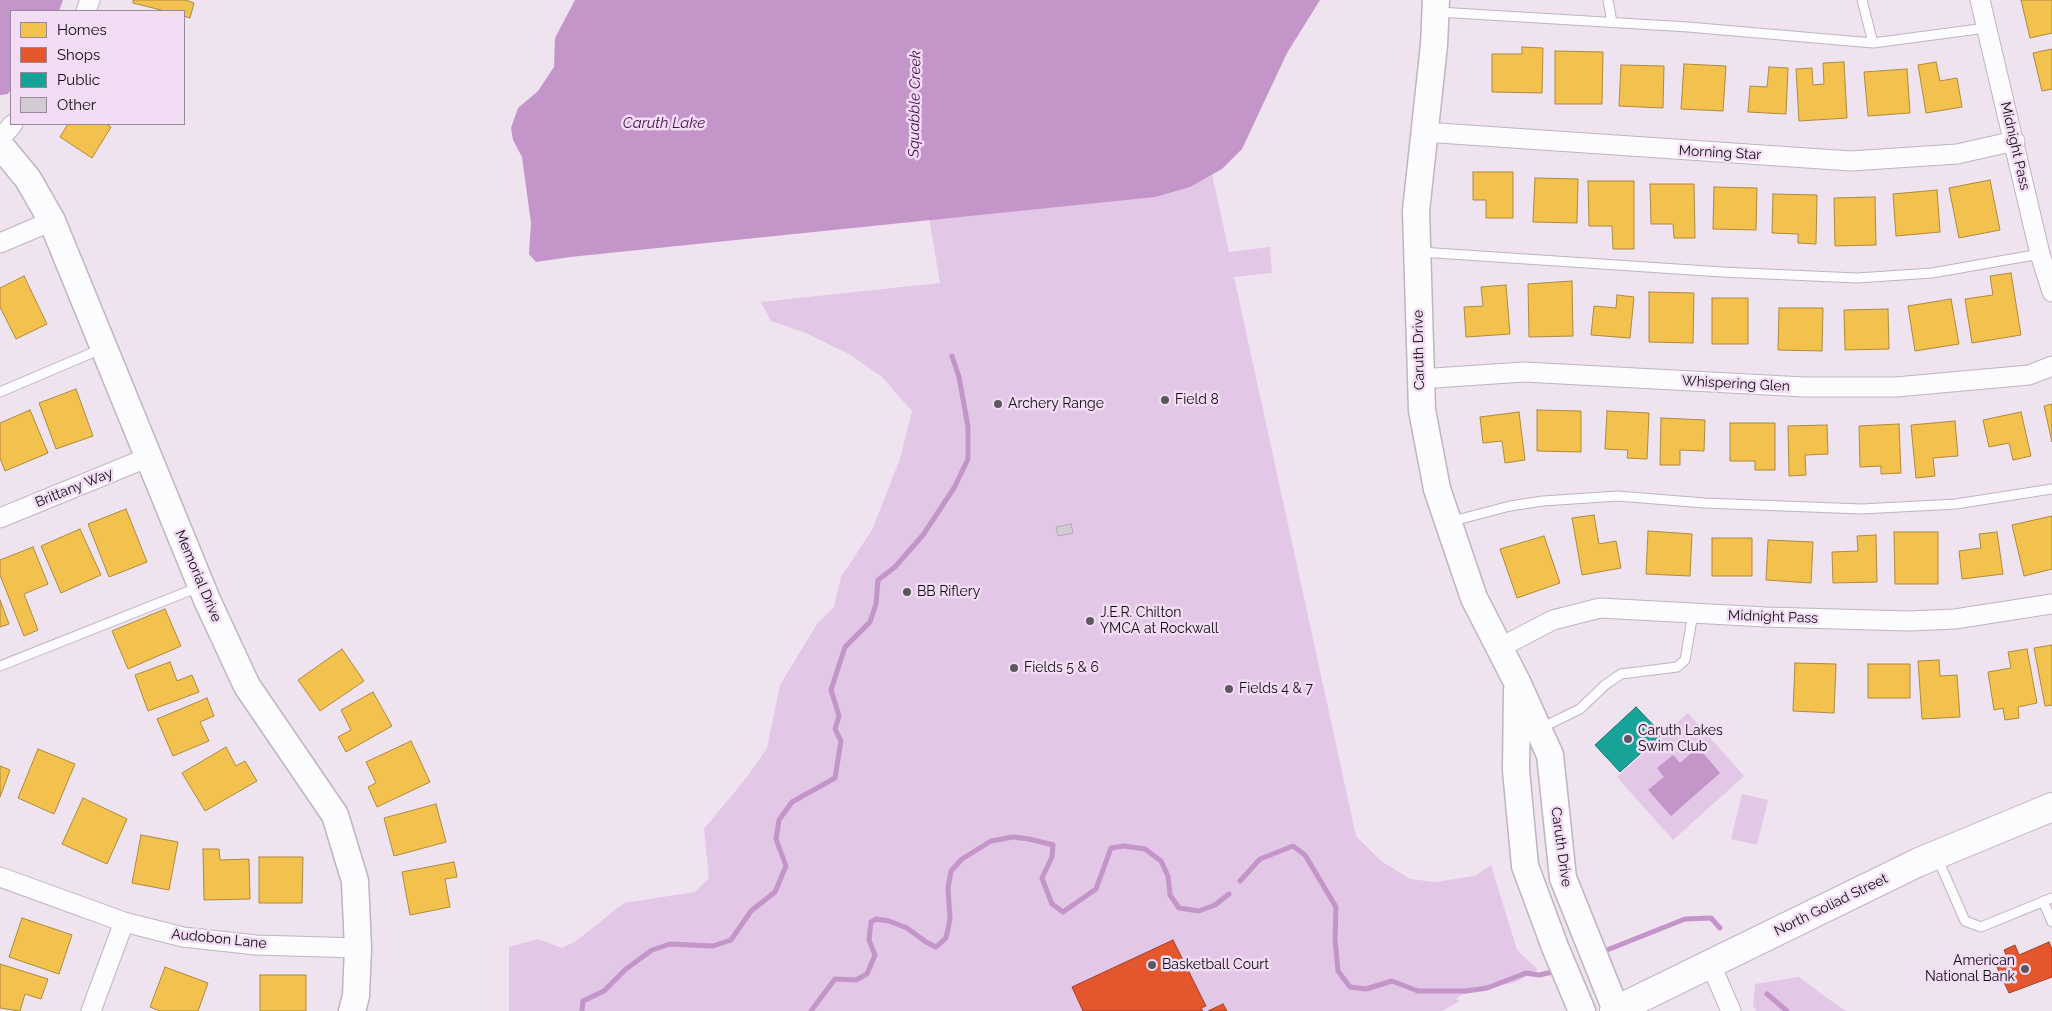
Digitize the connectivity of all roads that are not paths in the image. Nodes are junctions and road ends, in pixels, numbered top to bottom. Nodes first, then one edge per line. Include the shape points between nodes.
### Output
1 (1608, 0) edge
2 (1862, 0) edge
3 (1980, 0) edge
4 (1436, 6) edge
5 (1612, 22) junction
6 (1986, 28) junction
7 (1873, 43) junction
8 (12, 125) edge
9 (1424, 132) junction
10 (0, 139) edge
11 (2015, 141) junction
12 (0, 145) edge
13 (52, 221) junction
14 (0, 243) edge
15 (1418, 252) junction
16 (2040, 254) junction
17 (2052, 292) edge
18 (104, 348) junction
19 (2052, 366) edge
20 (1419, 379) junction
21 (0, 392) edge
22 (149, 458) junction
23 (2052, 489) edge
24 (0, 518) edge
25 (1448, 523) junction
26 (202, 586) junction
27 (2052, 604) edge
28 (1693, 613) junction
29 (1501, 647) junction
30 (0, 666) edge
31 (1518, 682) junction
32 (1538, 729) junction
33 (2052, 807) edge
34 (1936, 855) junction
35 (0, 877) edge
36 (2048, 900) edge
37 (124, 922) junction
38 (2052, 922) edge
39 (358, 948) junction
40 (1711, 965) junction
41 (91, 1011) edge
42 (352, 1011) edge
43 (1582, 1011) edge
44 (1615, 1011) edge
45 (1731, 1011) edge

1 - 5 lane
2 - 7 lane
3 - 6 street, Midnight Pass
4 - 5 lane
4 - 9 street, Caruth Drive
5 - 7 lane
6 - 7 lane
6 - 11 street, Midnight Pass
8 - 10 street
9 - 11 street, Morning Star via 1851,161 1957,154
9 - 15 street, Caruth Drive via 1416,211
11 - 16 street, Midnight Pass
12 - 13 street, Memorial Drive via 28,179
13 - 14 street
13 - 18 street, Memorial Drive
15 - 16 lane via 1857,278 1932,273
15 - 20 street, Caruth Drive
16 - 17 street, Midnight Pass
18 - 21 lane
18 - 22 street, Memorial Drive
19 - 20 street, Whispering Glen via 2029,375 1896,387 1794,386 1524,372
20 - 25 street, Caruth Drive via 1432,469
22 - 24 street, Brittany Way
22 - 26 street, Memorial Drive
23 - 25 lane via 1956,504 1862,509 1618,496 1510,506
25 - 29 street, Caruth Drive via 1474,598
26 - 30 lane
26 - 39 street, Memorial Drive via 247,686 335,814 355,881
27 - 28 street, Midnight Pass via 1955,619 1909,621
28 - 29 street, Midnight Pass via 1600,608 1552,620
28 - 32 lane via 1685,660 1677,667 1621,674 1580,709
29 - 31 street, Caruth Drive
31 - 32 street, Caruth Drive
31 - 43 street, Caruth Drive via 1516,770 1525,866
32 - 44 street, Caruth Drive via 1550,755 1563,878
33 - 34 main road, North Goliad Street
34 - 36 lane via 1965,921 1981,927
34 - 40 main road, North Goliad Street
35 - 37 street, Audobon Lane
36 - 38 lane
37 - 39 street, Audobon Lane via 182,937
37 - 41 street
39 - 42 street, Memorial Drive via 356,996
40 - 44 main road, North Goliad Street
40 - 45 street

